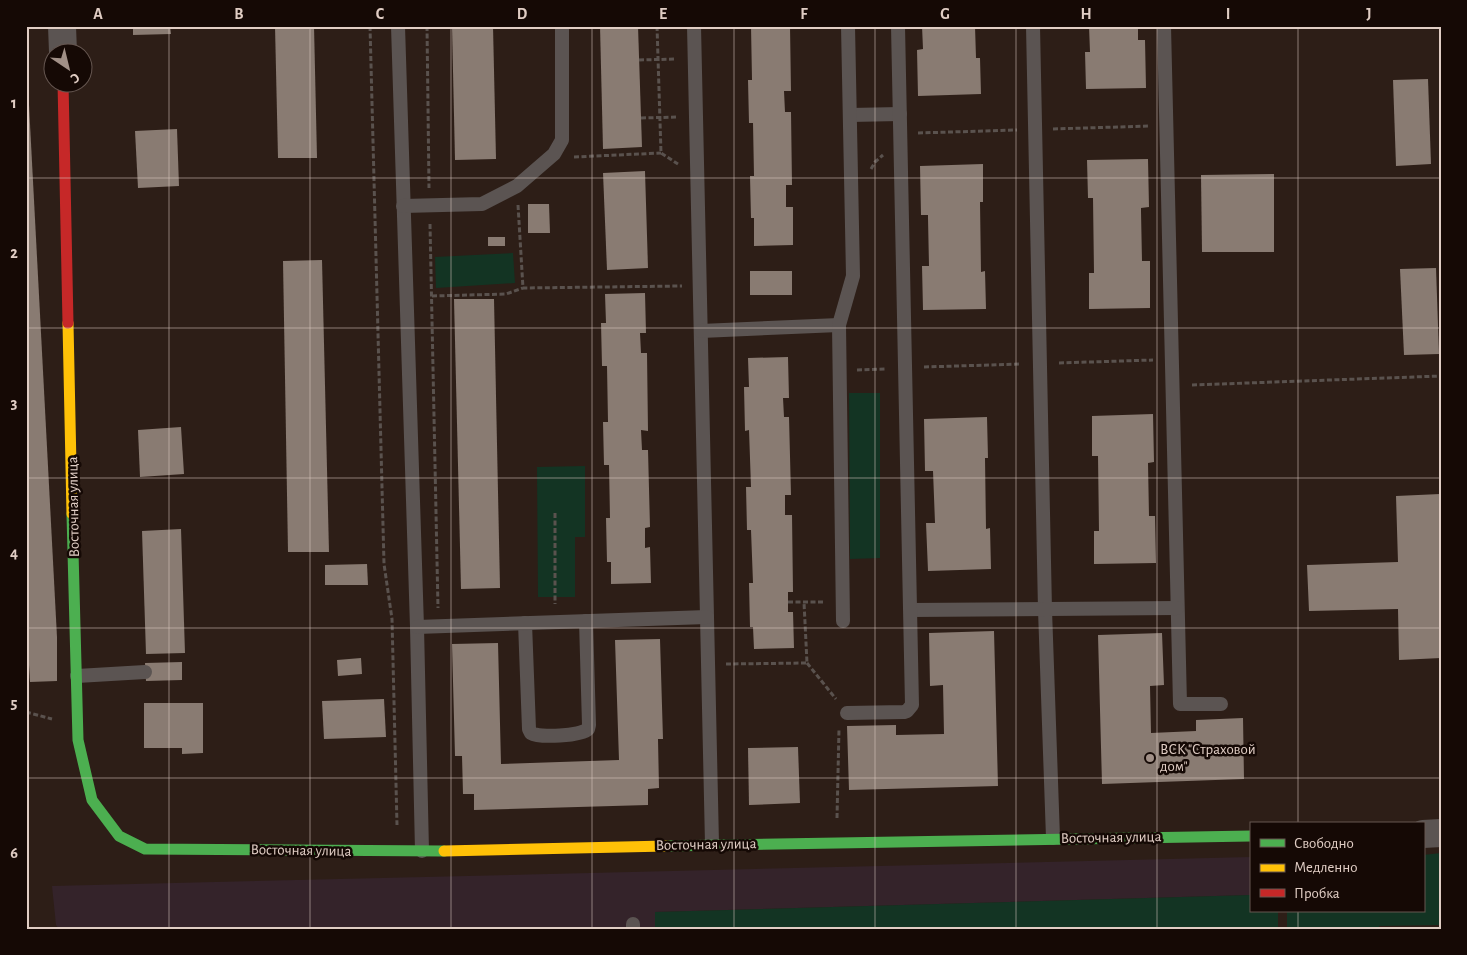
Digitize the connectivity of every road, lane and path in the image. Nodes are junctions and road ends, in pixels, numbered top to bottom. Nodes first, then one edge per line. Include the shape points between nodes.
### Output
1 (62, 26) edge
2 (370, 26) edge
3 (398, 26) edge
4 (427, 26) edge
5 (562, 26) edge
6 (657, 26) edge
7 (694, 26) edge
8 (848, 26) edge
9 (898, 26) edge
10 (1033, 26) edge
11 (1164, 26) edge
12 (63, 42) edge
13 (658, 59) junction
14 (694, 59) junction
15 (639, 60) dead end
16 (63, 92) edge
17 (900, 114) junction
18 (850, 115) junction
19 (696, 117) junction
20 (641, 118) dead end
21 (660, 118) junction
22 (900, 149) junction
23 (661, 153) junction
24 (554, 154) junction
25 (698, 176) junction
26 (517, 186) junction
27 (851, 196) junction
28 (403, 206) junction
29 (430, 206) junction
30 (700, 286) junction
31 (523, 288) junction
32 (432, 296) junction
33 (840, 325) junction
34 (701, 331) junction
35 (1171, 359) junction
36 (1040, 364) junction
37 (905, 368) junction
38 (840, 370) junction
39 (1441, 376) edge
40 (1172, 385) junction
41 (555, 513) dead end
42 (788, 602) dead end
43 (804, 602) junction
44 (843, 602) junction
45 (1177, 608) junction
46 (911, 610) junction
47 (1045, 610) junction
48 (438, 615) dead end
49 (707, 618) junction
50 (586, 621) junction
51 (843, 621) dead end
52 (555, 622) junction
53 (525, 623) junction
54 (418, 627) junction
55 (807, 663) junction
56 (708, 664) junction
57 (145, 672) dead end
58 (77, 676) junction
59 (1221, 704) dead end
60 (847, 713) junction
61 (1441, 833) edge
62 (1424, 834) edge
63 (1250, 836) edge
64 (1053, 838) junction
65 (837, 842) junction
66 (712, 844) junction
67 (398, 851) junction
68 (422, 851) junction

1 - 12 street
2 - 67 path via 384,564 392,619
3 - 28 lane
4 - 29 path
5 - 24 lane via 562,140
6 - 13 path
7 - 14 lane
8 - 18 lane
9 - 17 lane
10 - 36 lane
11 - 35 lane
13 - 14 path
13 - 15 path
13 - 21 path
14 - 19 lane
16 - 58 street, Восточная улица
17 - 18 lane
17 - 22 lane
18 - 27 lane
19 - 21 path
19 - 25 lane
20 - 21 path
21 - 23 path
22 - 27 path via 881,156 875,162 867,184
22 - 37 lane
23 - 24 path via 568,157
23 - 25 path
24 - 26 lane
25 - 30 lane
26 - 29 lane via 482,204
26 - 31 path
27 - 33 lane via 853,276
28 - 29 lane
28 - 54 lane
29 - 32 path
30 - 31 path
30 - 34 lane
31 - 32 path via 506,294
32 - 48 path
33 - 34 lane
33 - 38 lane
34 - 49 lane
35 - 36 path
35 - 40 lane
36 - 37 path
36 - 47 lane
37 - 38 path
37 - 46 lane
38 - 44 lane
39 - 40 path
40 - 45 lane
41 - 52 path
42 - 43 path
43 - 44 path
43 - 55 path
44 - 51 lane
45 - 47 lane
45 - 59 lane via 1180,704
46 - 47 lane
46 - 60 lane via 912,705 904,712
47 - 64 lane
49 - 50 lane
49 - 56 lane
50 - 52 lane
50 - 53 lane via 588,729 580,734 537,736 529,729
52 - 53 lane
53 - 54 lane
54 - 68 lane
55 - 56 path
55 - 60 path
56 - 66 lane
57 - 58 lane
58 - 67 street, Восточная улица via 78,740 92,800 118,836 145,849
60 - 65 path via 838,726
61 - 62 street
63 - 64 street, Восточная улица
64 - 65 street, Восточная улица
65 - 66 street, Восточная улица
66 - 68 street, Восточная улица
67 - 68 street, Восточная улица

